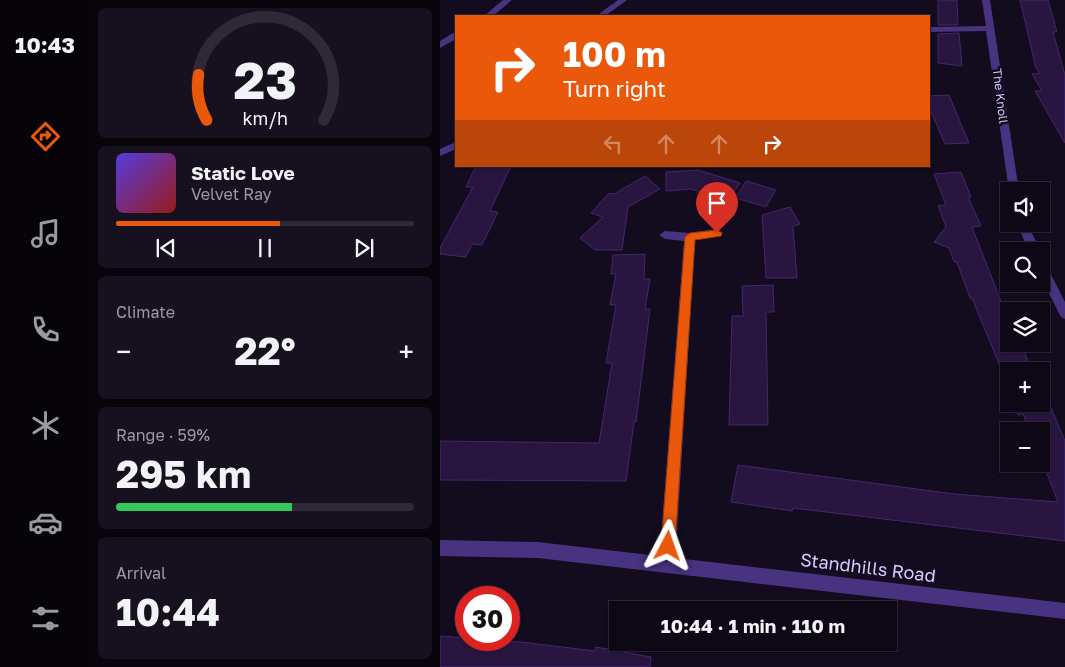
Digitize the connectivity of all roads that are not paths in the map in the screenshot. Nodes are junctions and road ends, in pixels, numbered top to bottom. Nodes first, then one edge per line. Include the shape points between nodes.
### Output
1 (508, 0) edge
2 (623, 0) edge
3 (986, 0) edge
4 (491, 15) edge
5 (601, 15) edge
6 (991, 28) junction
7 (930, 30) edge
8 (455, 36) edge
9 (440, 45) edge
10 (455, 146) edge
11 (440, 153) edge
12 (1013, 182) edge
13 (717, 233) dead end
14 (665, 235) dead end
15 (690, 237) junction
16 (1050, 284) edge
17 (1065, 314) edge
18 (440, 548) edge
19 (667, 565) junction
20 (1065, 611) edge

1 - 4 street
2 - 5 street
3 - 6 street, The Knoll
6 - 7 street
6 - 12 street, The Knoll
8 - 9 street
10 - 11 street
13 - 15 street
14 - 15 street
15 - 19 street
16 - 17 street
18 - 19 street, Standhills Road via 538,550
19 - 20 street, Standhills Road

